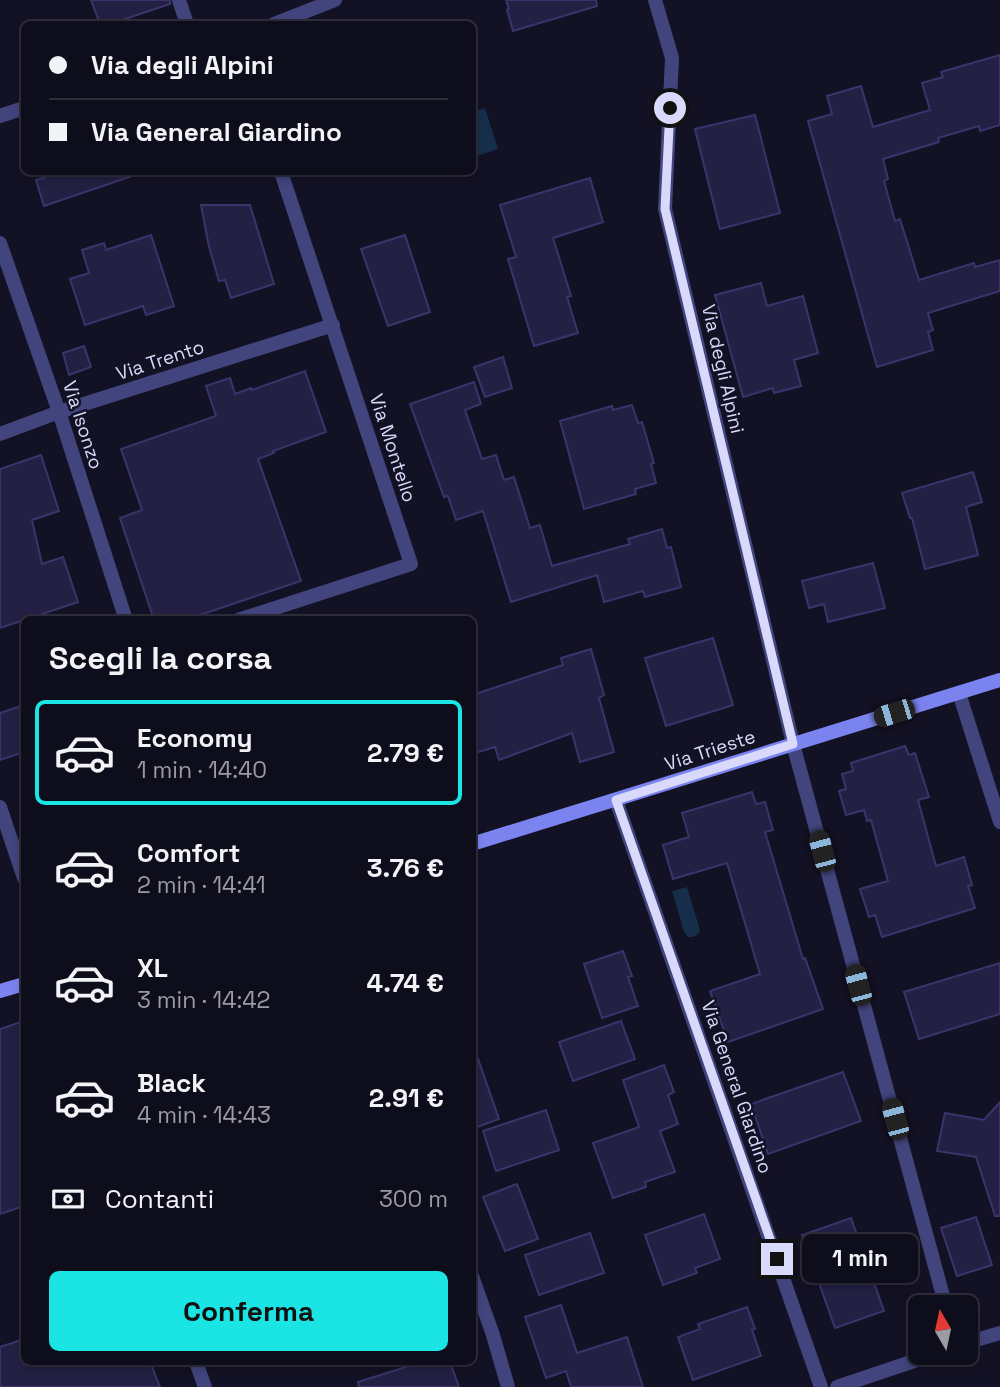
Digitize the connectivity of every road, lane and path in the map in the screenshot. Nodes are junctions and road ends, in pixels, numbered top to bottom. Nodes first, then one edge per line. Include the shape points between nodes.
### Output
1 (179, 0) edge
2 (335, 0) edge
3 (655, 0) edge
4 (186, 21) edge
5 (282, 21) edge
6 (21, 109) edge
7 (0, 116) edge
8 (282, 175) edge
9 (0, 243) edge
10 (332, 325) junction
11 (59, 412) junction
12 (0, 434) edge
13 (125, 616) edge
14 (250, 616) edge
15 (1000, 680) edge
16 (959, 693) junction
17 (793, 744) junction
18 (616, 800) junction
19 (0, 807) edge
20 (1000, 822) edge
21 (476, 843) edge
22 (21, 869) edge
23 (21, 985) edge
24 (0, 991) edge
25 (476, 1287) edge
26 (943, 1295) edge
27 (1000, 1332) edge
28 (978, 1339) edge
29 (908, 1363) edge
30 (197, 1365) edge
31 (205, 1387) edge
32 (508, 1387) edge
33 (821, 1387) edge
34 (837, 1387) edge

1 - 4 street
2 - 5 street
3 - 17 street, Via degli Alpini via 673,58 665,209
6 - 7 street
8 - 10 street, Via Montello
9 - 11 street, Via Isonzo
10 - 11 street, Via Trento
10 - 14 street, Via Montello via 411,564
11 - 12 street, Via Trento
11 - 13 street, Via Isonzo
15 - 16 street, Via Trieste
16 - 17 street, Via Trieste
16 - 20 street
17 - 18 street, Via Trieste
17 - 26 street, Via degli Alpini
18 - 21 street, Via Trieste
18 - 33 street, Via General Giardino
19 - 22 street
23 - 24 street
25 - 32 street
27 - 28 street
29 - 34 street
30 - 31 street

